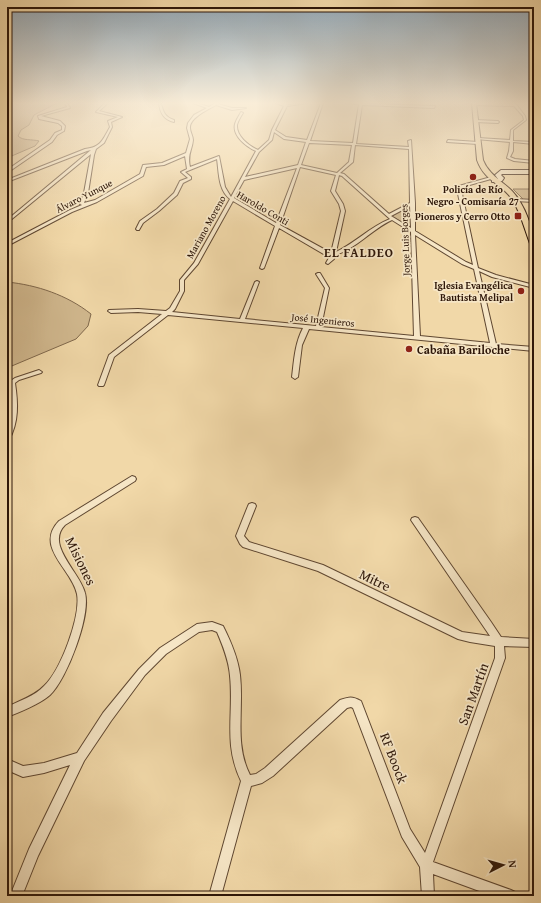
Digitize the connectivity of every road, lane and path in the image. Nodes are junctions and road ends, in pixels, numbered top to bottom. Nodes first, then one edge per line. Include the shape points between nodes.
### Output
1 (45, 145) edge
2 (98, 145) edge
3 (189, 145) edge
4 (248, 145) edge
5 (264, 145) edge
6 (307, 145) edge
7 (353, 145) edge
8 (356, 145) edge
9 (479, 145) edge
10 (511, 145) edge
11 (410, 148) joint
12 (94, 149) junction
13 (258, 151) junction
14 (186, 154) junction
15 (534, 162) edge
16 (300, 166) junction
17 (189, 169) junction
18 (7, 172) edge
19 (534, 172) edge
20 (338, 174) junction
21 (242, 179) junction
22 (492, 180) junction
23 (7, 181) edge
24 (464, 186) junction
25 (450, 189) dead end
26 (232, 199) junction
27 (516, 200) junction
28 (534, 201) edge
29 (413, 203) junction
30 (87, 205) junction
31 (390, 217) junction
32 (7, 222) edge
33 (278, 225) junction
34 (526, 226) junction
35 (534, 228) edge
36 (138, 229) dead end
37 (413, 232) junction
38 (7, 245) edge
39 (534, 246) edge
40 (334, 249) junction
41 (344, 249) junction
42 (317, 250) junction
43 (333, 255) junction
44 (328, 263) dead end
45 (262, 268) dead end
46 (478, 269) junction
47 (318, 274) dead end
48 (257, 282) dead end
49 (534, 287) edge
50 (111, 311) dead end
51 (168, 312) junction
52 (242, 321) junction
53 (307, 327) junction
54 (318, 328) junction
55 (417, 338) junction
56 (493, 345) junction
57 (534, 349) edge
58 (39, 372) dead end
59 (295, 378) dead end
60 (101, 384) dead end
61 (7, 438) edge
62 (132, 479) dead end
63 (252, 506) dead end
64 (415, 520) dead end
65 (499, 642) junction
66 (534, 643) edge
67 (7, 712) edge
68 (80, 757) junction
69 (7, 764) edge
70 (248, 781) junction
71 (426, 866) junction
72 (16, 896) edge
73 (215, 896) edge
74 (428, 896) edge
75 (511, 896) edge

1 - 18 street
2 - 12 street
3 - 14 street
4 - 13 street
5 - 13 street, Mariano Moreno
6 - 16 street
7 - 20 street via 351,162
8 - 11 street
9 - 22 main road via 482,168
10 - 15 street via 508,157
11 - 29 street, Jorge Luis Borges
12 - 23 street
12 - 30 street via 82,204
12 - 32 street
13 - 21 street, Mariano Moreno
14 - 17 street
14 - 30 street, Álvaro Yunque via 163,164 144,166 142,175
16 - 20 street
16 - 21 street
16 - 33 street
17 - 26 street, Haroldo Conti via 218,157 223,187
17 - 36 street via 183,172 190,178 181,182 176,194 141,222
19 - 22 main road via 501,172 498,175 500,180
20 - 31 street via 345,176
20 - 40 street via 333,191 343,211
21 - 26 street, Mariano Moreno
22 - 24 street
22 - 27 main road
24 - 25 street
24 - 46 street via 459,190
26 - 33 street, Haroldo Conti
26 - 51 street, Mariano Moreno via 196,264 182,280 182,291
27 - 28 street
27 - 34 main road
29 - 31 street
29 - 37 street, Jorge Luis Borges
30 - 38 street, Álvaro Yunque
31 - 37 street
31 - 41 street
33 - 42 street, Haroldo Conti
33 - 45 street
34 - 35 street
34 - 39 main road
37 - 46 street
37 - 55 street, Jorge Luis Borges
40 - 41 street
40 - 42 street
40 - 43 street
41 - 43 street
42 - 43 street, Haroldo Conti
43 - 44 street
46 - 49 street
46 - 56 street
47 - 54 street via 327,288
48 - 52 street
50 - 51 street, José Ingenieros
51 - 52 street, José Ingenieros
51 - 60 street, Mariano Moreno via 111,356
52 - 53 street, José Ingenieros
53 - 54 street, José Ingenieros
53 - 59 street via 297,351
54 - 55 street, José Ingenieros
55 - 56 street, José Ingenieros
56 - 57 street, José Ingenieros
58 - 61 street via 17,378 12,382 15,407 13,426
62 - 67 street, Misiones via 62,523 56,530 54,538 58,551 81,591 82,614 57,680 47,691
63 - 65 street, Mitre via 240,536 246,545 320,568 449,631 477,640
64 - 65 street
65 - 66 street, Mitre
65 - 71 street, San Martín via 500,658
68 - 69 street via 23,772
68 - 70 street via 142,672 164,651 196,628 212,626 220,629 230,651 235,676 234,719 237,752 241,771
68 - 72 street
70 - 71 street, RF Boock via 258,779 269,772 344,704 352,702 357,705 406,833
70 - 73 street
71 - 74 street, San Martín
71 - 75 street

